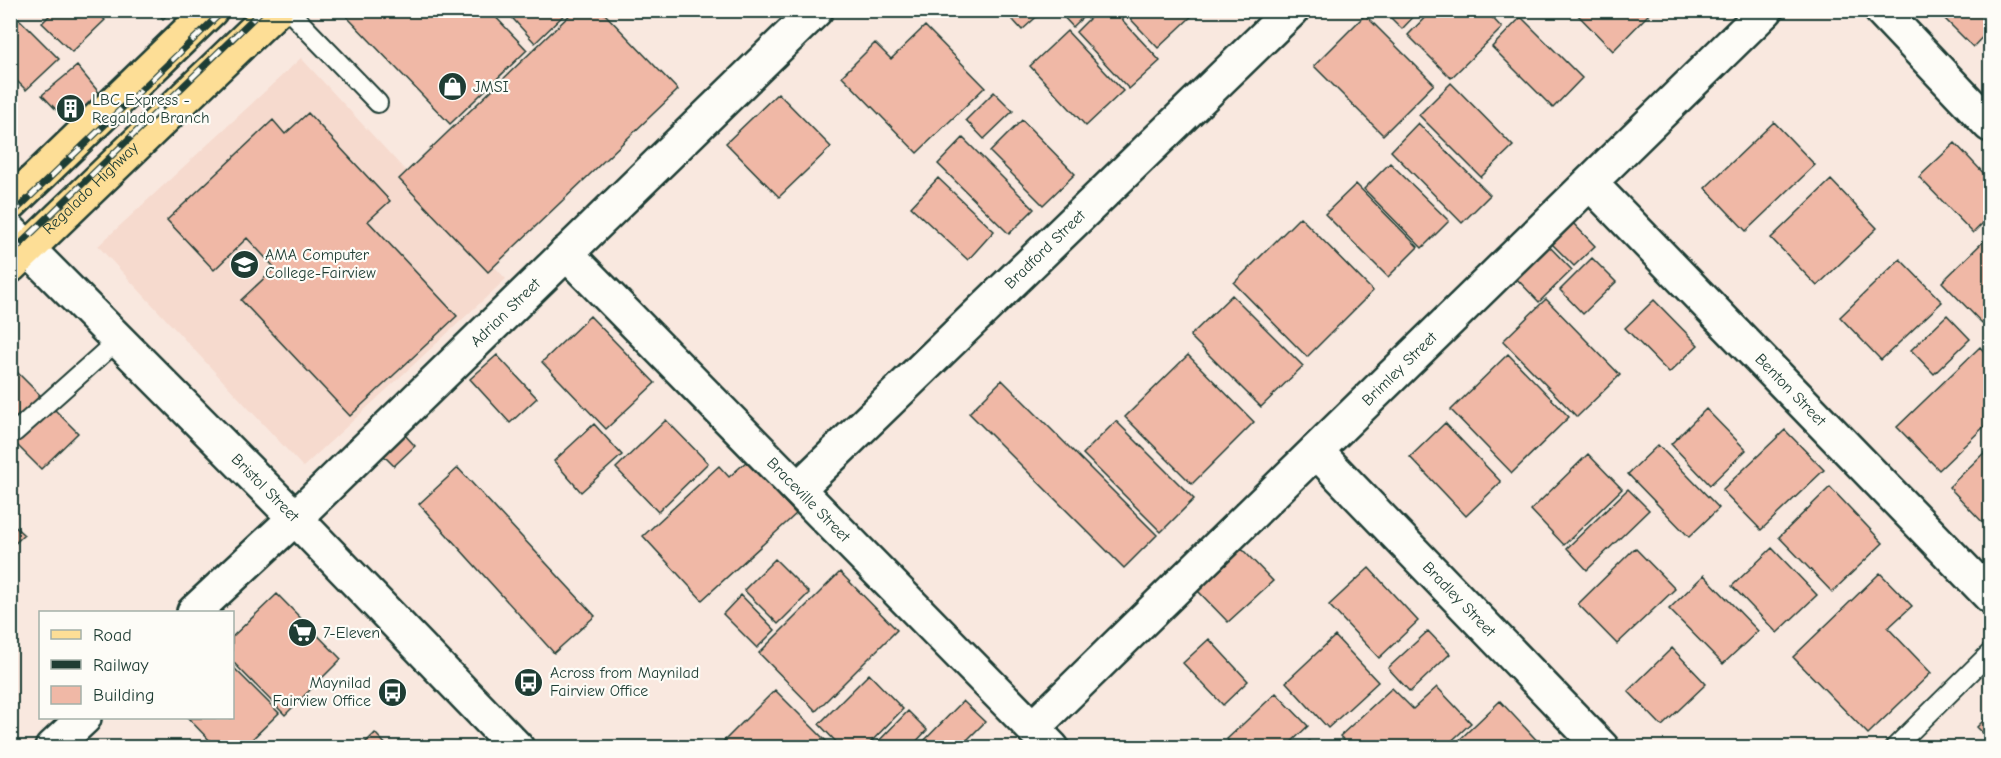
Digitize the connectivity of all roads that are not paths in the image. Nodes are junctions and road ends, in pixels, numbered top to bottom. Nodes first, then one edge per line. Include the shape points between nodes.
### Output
1 (211, 10) edge
2 (276, 10) edge
3 (288, 10) edge
4 (816, 10) edge
5 (1292, 10) edge
6 (1766, 10) edge
7 (1881, 10) edge
8 (378, 103) dead end
9 (1990, 125) edge
10 (1590, 183) junction
11 (10, 204) edge
12 (16, 249) edge
13 (566, 253) junction
14 (118, 340) junction
15 (10, 427) edge
16 (1316, 451) junction
17 (798, 489) junction
18 (295, 518) junction
19 (1990, 596) edge
20 (195, 611) edge
21 (1990, 654) edge
22 (82, 719) edge
23 (1042, 738) edge
24 (52, 747) edge
25 (517, 747) edge
26 (1602, 747) edge
27 (1894, 747) edge

1 - 11 main road
2 - 12 main road, Regalado Highway
3 - 8 lane
4 - 13 street, Adrian Street
5 - 17 street, Bradford Street
6 - 10 street, Brimley Street
7 - 9 street
10 - 16 street, Brimley Street
10 - 19 street, Benton Street
12 - 14 street, Bristol Street
13 - 17 street, Braceville Street
13 - 18 street, Adrian Street
14 - 15 lane via 15,432
14 - 18 street, Bristol Street
16 - 23 street, Brimley Street
16 - 26 street, Bradley Street
17 - 23 street, Braceville Street
18 - 20 street, Adrian Street
18 - 25 street, Bristol Street
21 - 27 lane
22 - 24 street

